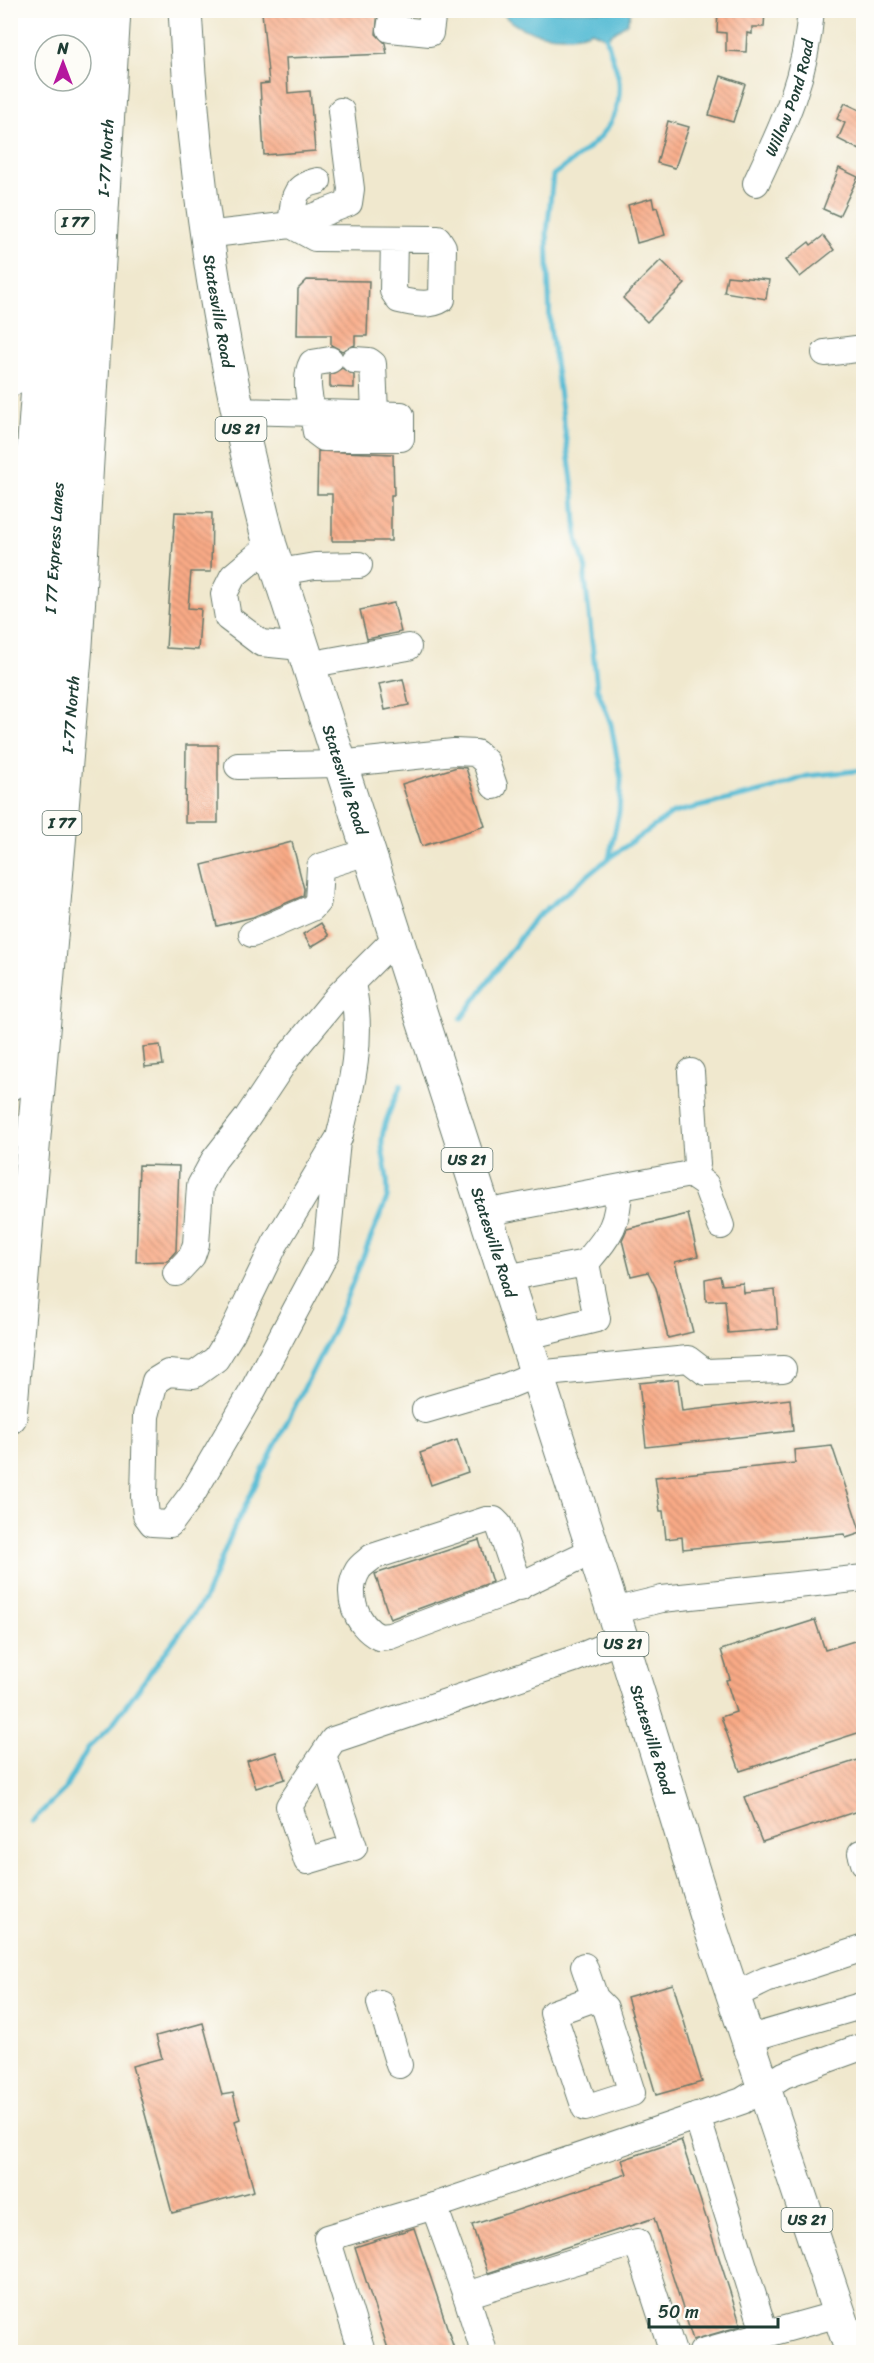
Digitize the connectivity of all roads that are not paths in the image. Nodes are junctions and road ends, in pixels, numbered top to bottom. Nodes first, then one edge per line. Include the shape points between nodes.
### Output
1 (31, 10) edge
2 (58, 10) edge
3 (86, 10) edge
4 (114, 10) edge
5 (185, 10) edge
6 (393, 10) edge
7 (433, 10) edge
8 (811, 10) edge
9 (57, 33) edge
10 (54, 93) edge
11 (340, 111) dead end
12 (318, 181) dead end
13 (756, 183) dead end
14 (291, 225) junction
15 (103, 228) junction
16 (205, 235) junction
17 (394, 239) dead end
18 (864, 348) edge
19 (825, 353) dead end
20 (10, 380) edge
21 (236, 411) junction
22 (313, 413) junction
23 (375, 414) junction
24 (62, 434) junction
25 (274, 559) junction
26 (359, 565) dead end
27 (408, 647) dead end
28 (304, 656) junction
29 (338, 764) junction
30 (238, 766) dead end
31 (10, 781) edge
32 (494, 786) dead end
33 (367, 852) junction
34 (252, 934) dead end
35 (395, 939) junction
36 (352, 984) junction
37 (691, 1072) dead end
38 (10, 1084) edge
39 (337, 1141) junction
40 (690, 1174) junction
41 (619, 1188) junction
42 (484, 1213) junction
43 (721, 1226) dead end
44 (586, 1263) junction
45 (176, 1273) dead end
46 (505, 1278) junction
47 (524, 1337) junction
48 (783, 1369) dead end
49 (536, 1374) junction
50 (425, 1410) dead end
51 (10, 1417) edge
52 (594, 1550) junction
53 (864, 1578) edge
54 (520, 1587) junction
55 (618, 1625) junction
56 (323, 1756) dead end
57 (864, 1948) edge
58 (864, 1961) edge
59 (584, 1966) dead end
60 (595, 1998) dead end
61 (734, 1999) junction
62 (381, 2003) dead end
63 (864, 2005) edge
64 (747, 2039) junction
65 (864, 2046) edge
66 (399, 2065) dead end
67 (763, 2088) junction
68 (697, 2116) junction
69 (434, 2206) junction
70 (466, 2295) junction
71 (838, 2314) junction
72 (765, 2334) junction
73 (362, 2352) edge
74 (484, 2352) edge
75 (673, 2352) edge
76 (702, 2352) edge
77 (852, 2352) edge

1 - 20 main road
2 - 9 main road
3 - 24 main road, I 77 Express Lanes / I 77
4 - 15 main road, I-77 North / I 77
5 - 16 main road, Statesville Road / US 21 via 191,114
6 - 7 street via 390,28 430,33
8 - 13 street, Willow Pond Road via 800,83
10 - 31 main road, I 77 Express Lanes / I 77
11 - 14 street via 351,189 349,203
12 - 14 street via 297,190
14 - 16 street
14 - 17 street via 315,238
15 - 24 main road
15 - 51 main road, I-77 North / I 77 via 66,779
16 - 21 main road, Statesville Road / US 21
18 - 19 street
21 - 22 street
21 - 25 main road, Statesville Road / US 21
22 - 23 street
22 - 23 street via 316,432 324,438 401,438 401,415
22 - 23 street via 307,373 312,363 369,360 373,364
24 - 38 main road, I 77 Express Lanes / I 77 via 37,788
25 - 26 street via 315,566
25 - 28 main road, Statesville Road / US 21
25 - 28 street via 233,576 224,594 228,618 261,643
27 - 28 street
28 - 29 main road, Statesville Road / US 21
29 - 30 street
29 - 32 street via 476,753 486,762
29 - 33 main road, Statesville Road / US 21
33 - 34 street via 320,867 318,901 312,908
33 - 35 main road, Statesville Road / US 21
35 - 36 street
35 - 42 main road, Statesville Road / US 21
36 - 39 street via 358,1042 352,1087
36 - 45 street via 287,1058 248,1118 214,1160 200,1186 192,1256
37 - 40 street via 697,1166
39 - 39 street via 326,1253 193,1494 170,1524 152,1523 146,1515 146,1416 155,1380 168,1373 194,1375 216,1359 275,1244
40 - 41 street
40 - 43 street via 706,1185
41 - 42 street
41 - 44 street via 618,1214 609,1235
42 - 46 main road, Statesville Road / US 21
44 - 46 street
44 - 47 street via 597,1319
46 - 47 main road, Statesville Road / US 21
47 - 49 main road, Statesville Road / US 21
48 - 49 street via 705,1372 688,1359
49 - 50 street
49 - 52 main road, Statesville Road / US 21
52 - 54 street
52 - 55 main road, Statesville Road / US 21
53 - 55 street via 662,1599
54 - 54 street via 379,1637 361,1624 353,1604 352,1584 358,1569 372,1557 494,1520
55 - 56 street via 574,1659 333,1740
55 - 61 main road, Statesville Road / US 21
57 - 61 street via 766,1980
58 - 61 street
59 - 60 street
61 - 64 main road, Statesville Road / US 21
62 - 66 street
63 - 64 street
64 - 67 main road, Statesville Road / US 21
65 - 67 street via 784,2075
67 - 68 street via 742,2101
67 - 71 main road, Statesville Road / US 21
68 - 69 street
68 - 72 street
69 - 70 street
69 - 73 street via 327,2238
70 - 74 street
70 - 75 street via 637,2242
71 - 72 street
71 - 77 main road, Statesville Road / US 21
72 - 76 street

